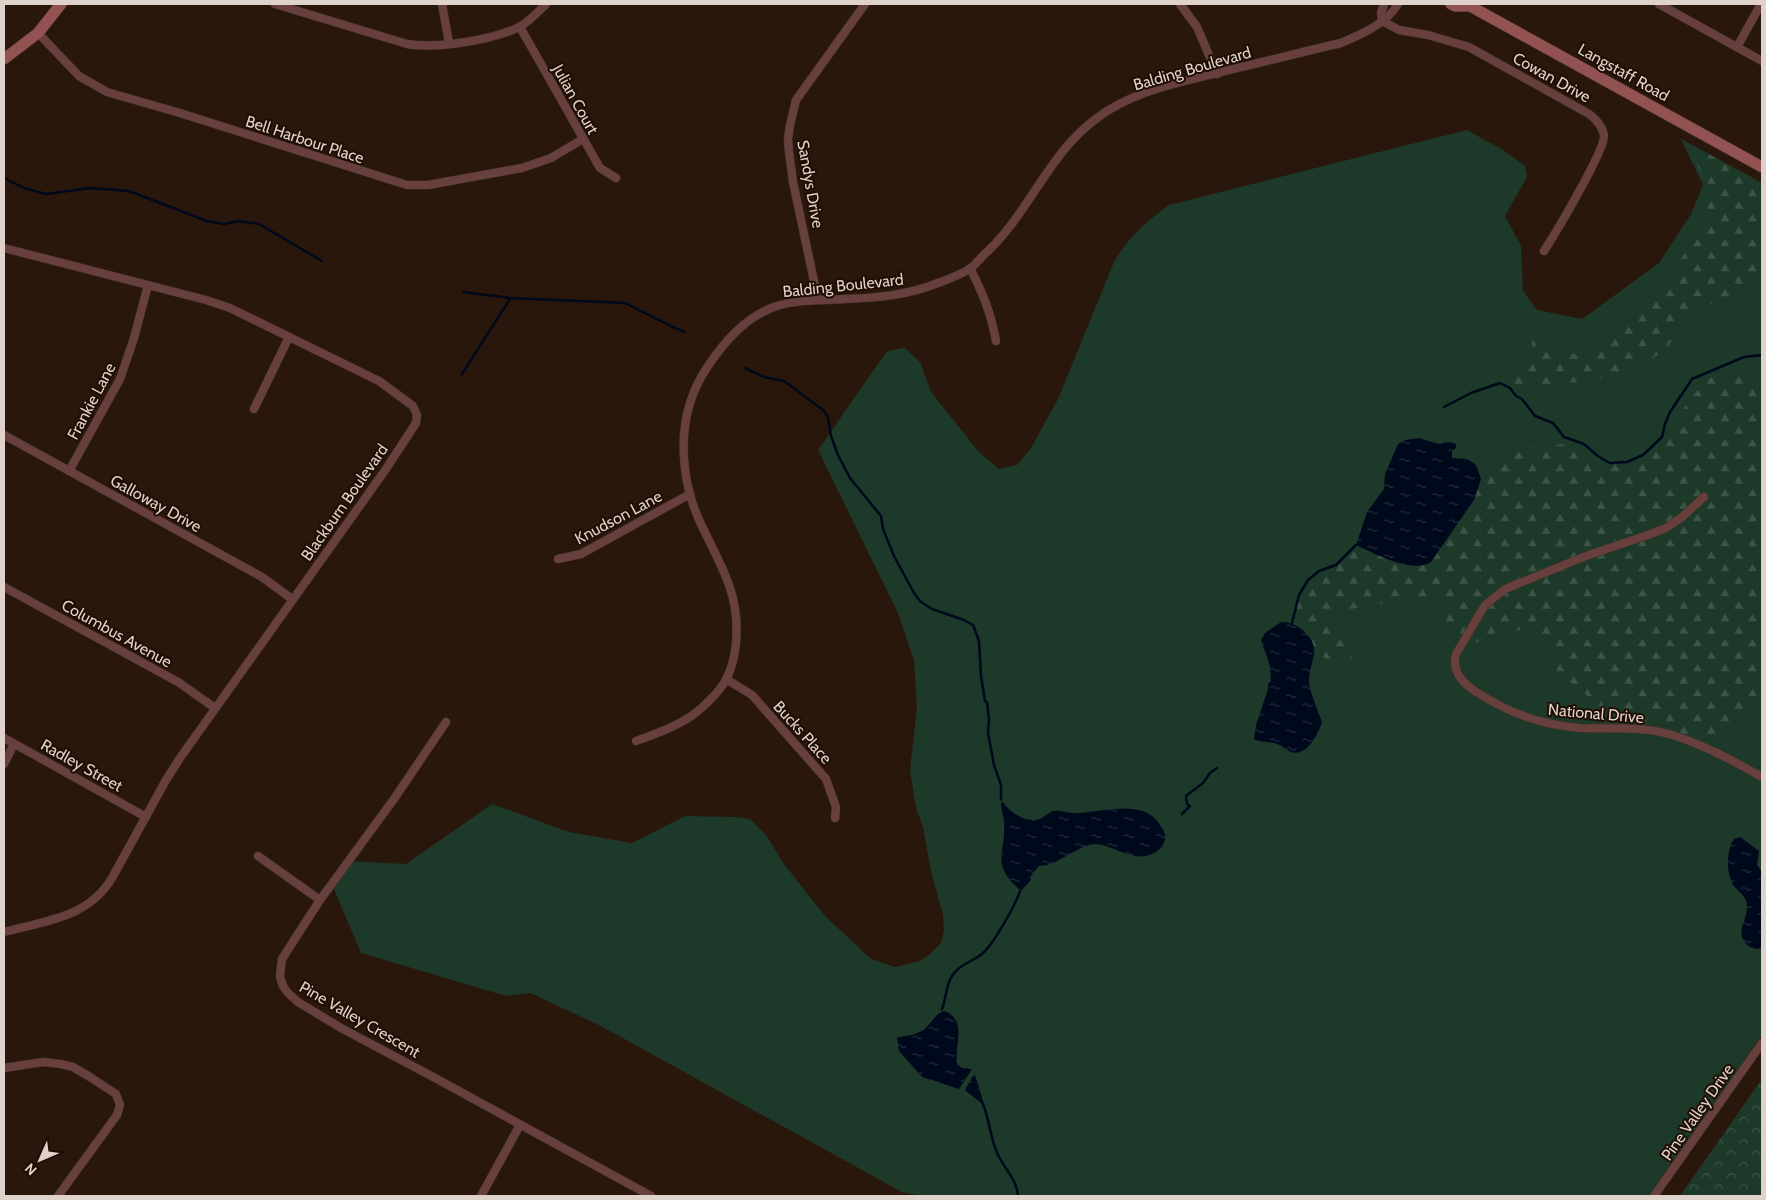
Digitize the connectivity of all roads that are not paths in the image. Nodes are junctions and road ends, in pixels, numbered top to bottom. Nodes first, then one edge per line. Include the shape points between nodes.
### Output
1 (61, 4) edge
2 (275, 4) edge
3 (442, 4) edge
4 (546, 4) edge
5 (865, 4) edge
6 (1180, 4) edge
7 (1384, 4) edge
8 (1398, 4) edge
9 (1451, 4) edge
10 (1660, 4) edge
11 (1761, 4) edge
12 (1469, 5) edge
13 (1382, 21) junction
14 (520, 27) junction
15 (38, 33) junction
16 (449, 43) junction
17 (1736, 46) junction
18 (4, 60) edge
19 (1762, 61) edge
20 (1217, 74) junction
21 (583, 139) junction
22 (1762, 167) edge
23 (616, 178) dead end
24 (4, 248) edge
25 (1544, 251) dead end
26 (970, 268) junction
27 (148, 285) junction
28 (818, 300) junction
29 (289, 337) junction
30 (996, 341) dead end
31 (254, 409) dead end
32 (4, 435) edge
33 (69, 471) junction
34 (690, 494) junction
35 (1704, 497) dead end
36 (558, 559) dead end
37 (4, 587) edge
38 (292, 599) junction
39 (726, 679) junction
40 (215, 708) junction
41 (446, 722) dead end
42 (4, 738) edge
43 (636, 741) dead end
44 (14, 744) junction
45 (4, 764) edge
46 (1762, 777) edge
47 (146, 817) junction
48 (835, 818) dead end
49 (258, 856) dead end
50 (320, 900) junction
51 (4, 932) edge
52 (1762, 1043) edge
53 (4, 1068) edge
54 (520, 1125) junction
55 (58, 1196) edge
56 (481, 1196) edge
57 (651, 1196) edge
58 (1654, 1196) edge

1 - 15 main road
2 - 16 street via 407,44 429,46
3 - 16 street
4 - 14 street
5 - 28 street, Sandys Drive via 798,96 791,118 788,152
6 - 20 street via 1197,26
7 - 13 street
8 - 13 street, Balding Boulevard
9 - 12 main road, Langstaff Road
10 - 17 street
11 - 17 street
12 - 22 main road, Langstaff Road
13 - 20 street, Balding Boulevard via 1341,43
13 - 25 street, Cowan Drive via 1399,30 1469,47 1598,121 1604,141 1562,224
14 - 16 street via 484,38
14 - 21 street, Julian Court
15 - 18 main road
15 - 21 street, Bell Harbour Place via 79,76 107,92 407,185 428,186 522,168 551,158
17 - 19 street
20 - 26 street, Balding Boulevard via 1132,98 1096,118 1055,160 1006,233
21 - 23 street, Julian Court via 600,168
24 - 27 street, Blackburn Boulevard
26 - 28 street, Balding Boulevard via 940,282 894,295
26 - 30 street via 987,304
27 - 29 street, Blackburn Boulevard via 219,304
27 - 33 street, Frankie Lane via 120,379
28 - 34 street, Balding Boulevard via 774,307 753,318 730,338 708,365 690,400 685,422 684,457
29 - 31 street
29 - 38 street, Blackburn Boulevard via 386,385 413,406 417,416 414,427
32 - 33 street, Galloway Drive
33 - 38 street, Galloway Drive via 262,577
34 - 36 street, Knudson Lane via 581,554
34 - 39 street, Balding Boulevard via 734,600 737,630
35 - 46 street, National Drive via 1666,528 1505,589 1481,611 1456,654 1456,673 1472,690 1537,722 1667,733 1704,747
37 - 40 street, Columbus Avenue via 178,682
38 - 40 street, Blackburn Boulevard
39 - 43 street, Balding Boulevard via 688,719
39 - 48 street, Bucks Place via 752,695 826,779 836,807
40 - 47 street, Blackburn Boulevard via 171,772
41 - 50 street, Pine Valley Crescent
42 - 44 street, Radley Street
44 - 45 street
44 - 47 street, Radley Street
47 - 51 street, Blackburn Boulevard via 108,886 96,899 67,915
49 - 50 street
50 - 54 street, Pine Valley Crescent via 282,959 280,977 288,993 342,1028
52 - 58 street, Pine Valley Drive
53 - 55 street via 43,1062 60,1064 90,1077 116,1094 120,1106 117,1115
54 - 56 street
54 - 57 street, Pine Valley Crescent

